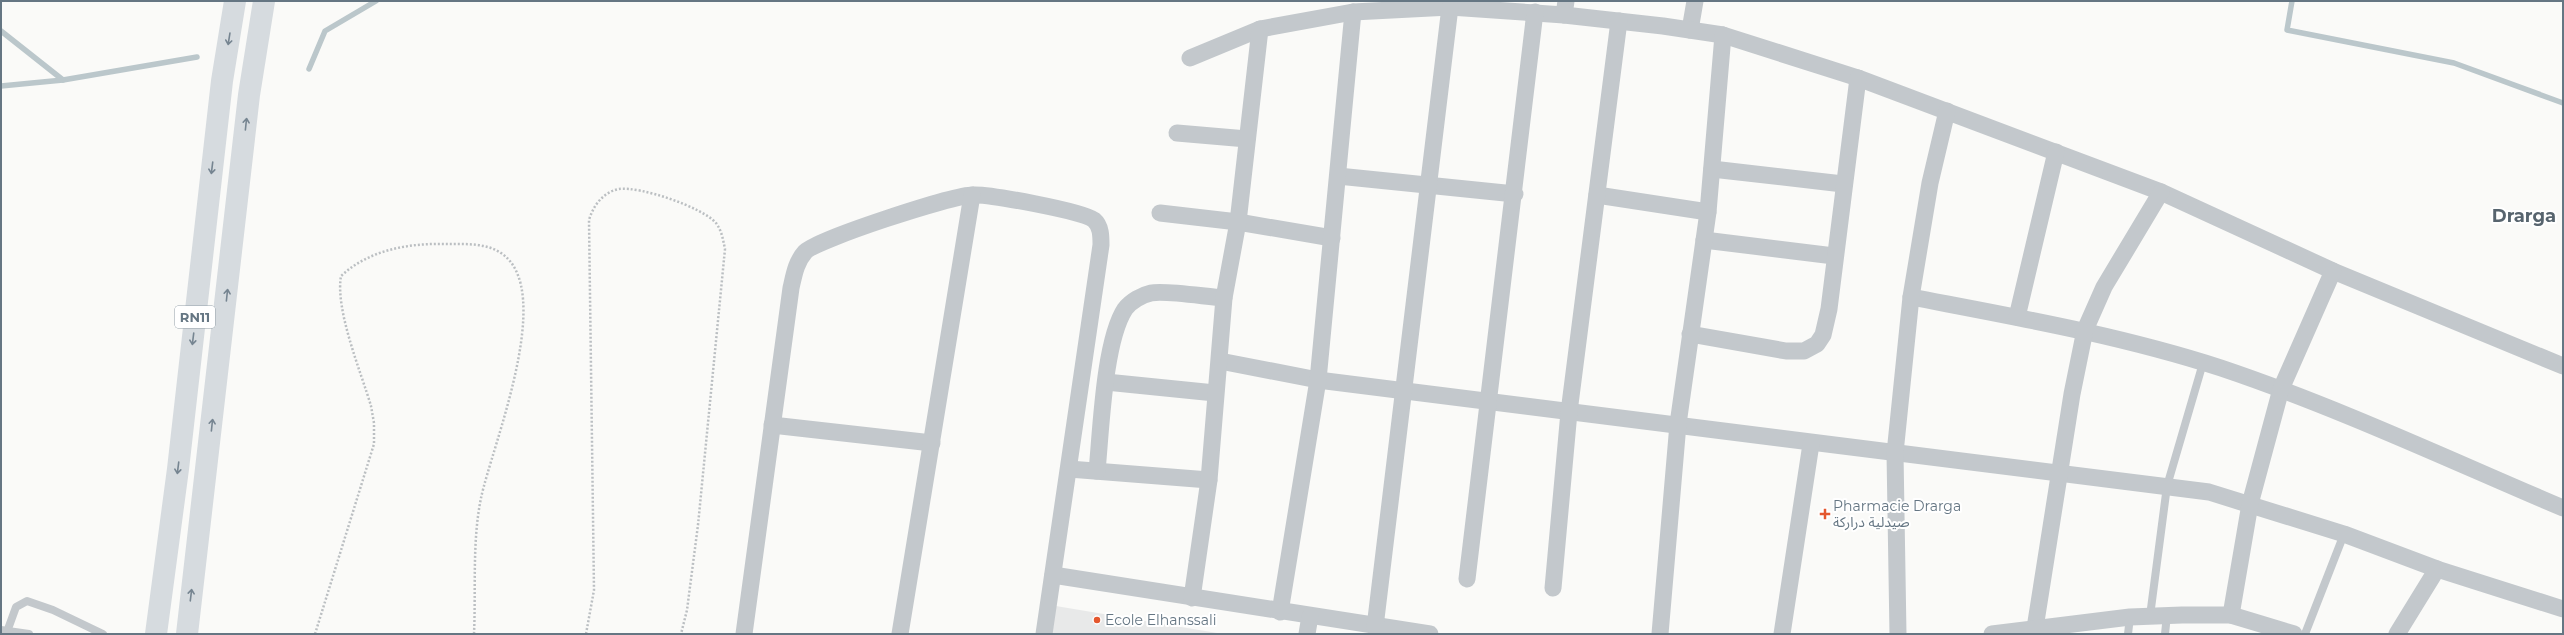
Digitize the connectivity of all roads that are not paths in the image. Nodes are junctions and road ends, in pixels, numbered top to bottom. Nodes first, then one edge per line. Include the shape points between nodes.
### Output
1 (235, 1) edge
2 (264, 1) edge
3 (1695, 1) edge
4 (1450, 7) junction
5 (1565, 8) edge
6 (1353, 12) junction
7 (1535, 12) junction
8 (1619, 21) junction
9 (1260, 29) junction
10 (1690, 30) junction
11 (1723, 36) junction
12 (1190, 58) dead end
13 (1858, 78) junction
14 (1947, 111) junction
15 (1177, 133) dead end
16 (1247, 139) junction
17 (2056, 152) junction
18 (1712, 169) junction
19 (1338, 176) junction
20 (1843, 184) junction
21 (1429, 186) junction
22 (2161, 192) junction
23 (1515, 194) junction
24 (972, 195) junction
25 (1597, 195) junction
26 (1708, 212) junction
27 (1160, 213) dead end
28 (1238, 222) junction
29 (1332, 238) junction
30 (1704, 240) junction
31 (1834, 256) junction
32 (2333, 270) junction
33 (1910, 297) junction
34 (1224, 298) junction
35 (2017, 317) junction
36 (2085, 330) junction
37 (1690, 334) junction
38 (1220, 361) junction
39 (2204, 363) junction
40 (2563, 366) edge
41 (1318, 380) junction
42 (1106, 382) junction
43 (1403, 389) junction
44 (2281, 389) junction
45 (1215, 393) junction
46 (1489, 401) junction
47 (1569, 412) junction
48 (1678, 424) junction
49 (772, 425) junction
50 (932, 443) junction
51 (1811, 444) junction
52 (1894, 453) junction
53 (1069, 469) junction
54 (1096, 471) junction
55 (2060, 474) junction
56 (1209, 480) junction
57 (2167, 486) junction
58 (2250, 504) junction
59 (2563, 508) edge
60 (2344, 534) junction
61 (2437, 569) junction
62 (1053, 575) junction
63 (1468, 579) dead end
64 (1553, 588) dead end
65 (1192, 598) junction
66 (2563, 609) edge
67 (1280, 612) junction
68 (2231, 615) junction
69 (1310, 616) junction
70 (2159, 616) junction
71 (2130, 617) junction
72 (1375, 627) junction
73 (2034, 628) junction
74 (2254, 628) edge
75 (4, 629) edge
76 (2051, 630) edge
77 (20, 633) edge
78 (29, 634) edge
79 (103, 634) edge
80 (156, 634) edge
81 (187, 634) edge
82 (744, 634) edge
83 (900, 634) edge
84 (1044, 634) edge
85 (1307, 634) edge
86 (1430, 634) edge
87 (1660, 634) edge
88 (1782, 634) edge
89 (1898, 634) edge
90 (1992, 634) edge
91 (2128, 634) edge
92 (2165, 634) edge
93 (2294, 634) edge
94 (2305, 634) edge
95 (2397, 634) edge

1 -> 80 highway, RN11 via 222,81 178,470
81 -> 2 highway, RN11 via 249,95
3 - 10 street
4 - 6 street
4 - 7 street
4 - 21 street
5 - 7 street
5 - 8 street
6 - 9 street
6 - 19 street
7 - 23 street
8 - 10 street
8 - 25 street
9 - 12 street
9 - 16 street
10 - 11 street
11 - 13 street
11 - 18 street
13 - 14 street
13 - 20 street
14 - 17 street
14 - 33 street via 1930,183
15 - 16 street
16 - 28 street
17 - 22 street
17 - 35 street
18 - 20 street
18 - 26 street
19 - 21 street
19 - 29 street
20 - 31 street
21 - 23 street
21 - 43 street
22 - 32 street
22 - 36 street via 2104,287
23 - 46 street
24 - 49 street via 832,237 814,244 805,251 798,260 791,288
24 - 50 street
24 - 53 street via 1071,211 1093,220 1099,226 1101,245
25 - 26 street
25 - 47 street
26 - 30 street
27 - 28 street
28 - 29 street
28 - 34 street
29 - 41 street
30 - 31 street
30 - 37 street
31 - 37 street via 1823,335 1811,348 1804,351 1786,351
32 - 40 street
32 - 44 street
33 - 35 street
33 - 52 street
34 - 38 street
34 - 42 street via 1152,293 1137,298 1126,308 1114,336
35 - 36 street
36 - 39 street
36 - 55 street
37 - 48 street
38 - 41 street
38 - 45 street
39 - 44 street
39 - 57 lane
41 - 43 street
41 - 67 street
42 - 45 street
42 - 54 street
43 - 46 street
43 - 72 street
44 - 58 street
44 - 59 street
45 - 56 street
46 - 47 street
46 - 63 street
47 - 48 street
47 - 64 street
48 - 51 street
48 - 87 street
49 - 50 street
49 - 82 street
50 - 83 street
51 - 52 street
51 - 88 street
52 - 55 street
52 - 89 street
53 - 54 street
53 - 62 street
54 - 56 street
55 - 57 street
55 - 73 street
56 - 65 street
57 - 58 street via 2209,492
57 - 70 lane
58 - 60 street
58 - 68 street
60 - 61 street
60 - 94 lane
61 - 66 street
61 - 95 street
62 - 65 street
62 - 84 street
65 - 67 street
67 - 69 street
68 - 70 street
68 - 74 street
69 - 72 street
69 - 85 street
70 - 71 street
70 - 92 lane
71 - 76 street
71 - 91 lane
72 - 86 street
73 - 76 street
73 - 90 street
74 - 93 street
75 - 77 lane
75 - 79 lane via 16,607 27,601 53,610
77 - 78 lane

